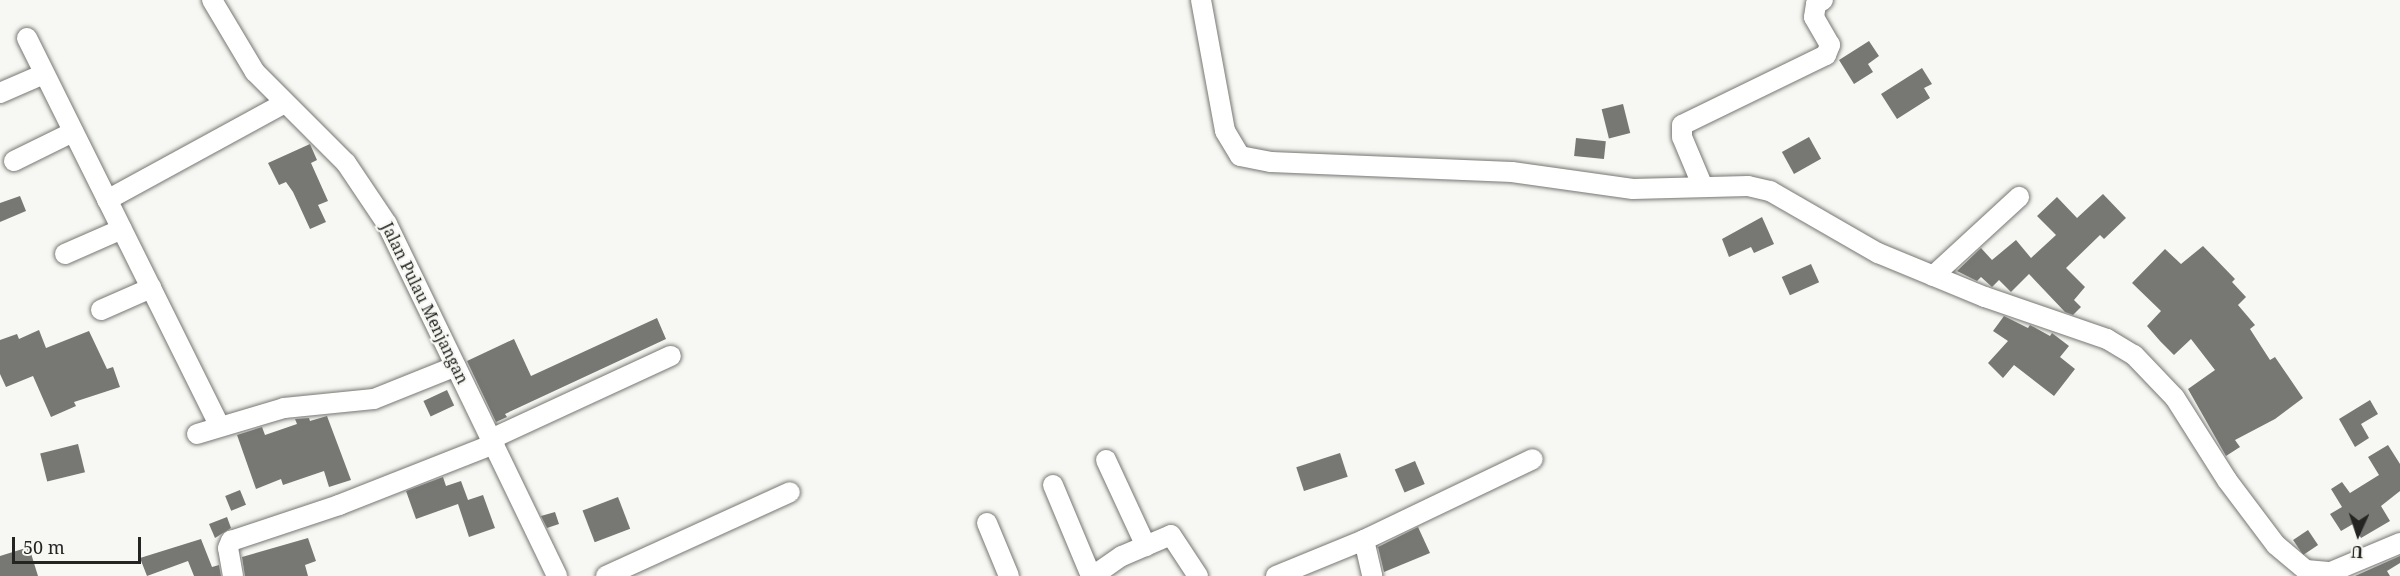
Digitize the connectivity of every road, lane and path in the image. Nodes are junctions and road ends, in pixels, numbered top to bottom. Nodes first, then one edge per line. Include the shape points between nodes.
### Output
1 (212, 0) edge
2 (1201, 0) edge
3 (1823, 0) edge
4 (27, 38) dead end
5 (44, 74) junction
6 (0, 93) edge
7 (285, 103) junction
8 (74, 132) junction
9 (14, 160) dead end
10 (1703, 187) junction
11 (2019, 197) dead end
12 (107, 200) junction
13 (122, 229) junction
14 (65, 254) dead end
15 (1933, 276) junction
16 (151, 288) junction
17 (101, 310) dead end
18 (671, 356) dead end
19 (456, 366) junction
20 (220, 426) junction
21 (197, 434) dead end
22 (492, 441) junction
23 (1533, 459) dead end
24 (1106, 460) dead end
25 (1053, 485) dead end
26 (790, 492) dead end
27 (987, 523) dead end
28 (1364, 540) junction
29 (2400, 543) edge
30 (1146, 546) junction
31 (2318, 575) edge
32 (233, 576) edge
33 (557, 576) edge
34 (606, 576) edge
35 (1009, 576) edge
36 (1092, 576) edge
37 (1198, 576) edge
38 (1276, 576) edge
39 (1372, 576) edge

1 - 7 street, Jalan Pulau Menjangan via 255,72
2 - 10 street via 1228,142 1248,160 1466,168 1633,189
3 - 10 street via 1816,4 1814,16 1830,45 1826,55 1682,126 1682,137
4 - 5 street
5 - 6 street
5 - 8 street
7 - 12 street
7 - 19 street, Jalan Pulau Menjangan via 331,145 366,192 401,249
8 - 9 street
8 - 12 street
10 - 15 street via 1748,186 1770,191 1878,253
11 - 15 street
12 - 13 street
13 - 14 street
13 - 16 street
15 - 31 street via 2107,339 2134,355 2175,398 2227,480 2276,545 2292,561
16 - 17 street
16 - 20 street
18 - 22 street
19 - 20 street via 374,399 285,408
19 - 22 street, Jalan Pulau Menjangan
20 - 21 street
22 - 32 street via 350,501 231,541 228,548
22 - 33 street, Jalan Pulau Menjangan
23 - 28 street
24 - 30 street
25 - 36 street
26 - 34 street
27 - 35 street
28 - 38 street
28 - 39 street
29 - 31 street
30 - 36 street
30 - 37 street via 1172,535

